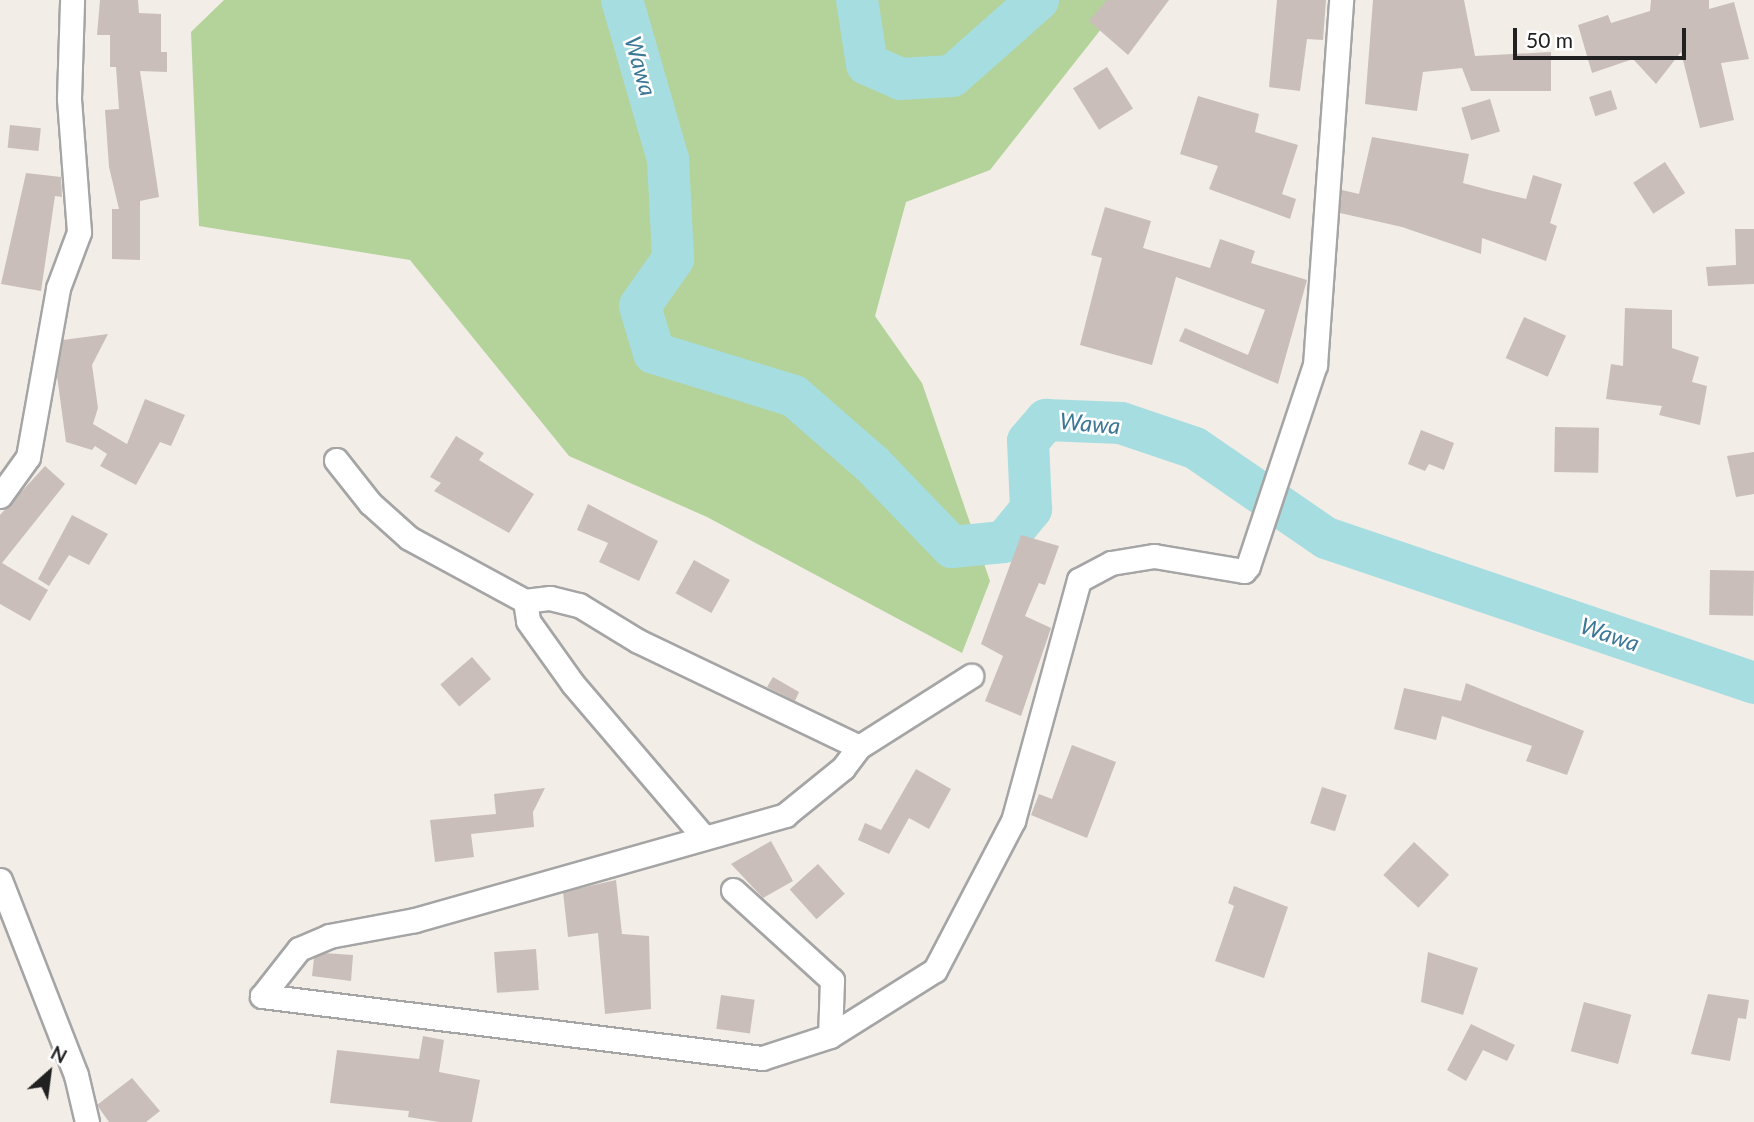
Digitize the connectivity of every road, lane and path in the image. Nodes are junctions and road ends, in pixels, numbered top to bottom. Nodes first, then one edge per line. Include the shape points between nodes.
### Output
1 (72, 0) edge
2 (1341, 0) edge
3 (336, 460) dead end
4 (0, 496) edge
5 (525, 601) junction
6 (971, 676) dead end
7 (859, 747) junction
8 (702, 835) junction
9 (0, 880) edge
10 (733, 890) dead end
11 (830, 1036) junction
12 (87, 1122) edge

1 - 4 street via 69,98 79,232 58,288 28,457
2 - 11 street via 1315,365 1244,570 1154,556 1111,563 1079,580 1013,821 934,970
3 - 5 street via 370,503 409,538
5 - 7 street via 550,598 579,605 638,641
5 - 8 street via 528,621 573,684
6 - 7 street
7 - 8 street via 843,768 785,814
8 - 11 street via 415,920 329,936 299,949 262,996 762,1058
9 - 12 street via 76,1075
10 - 11 street via 832,980

